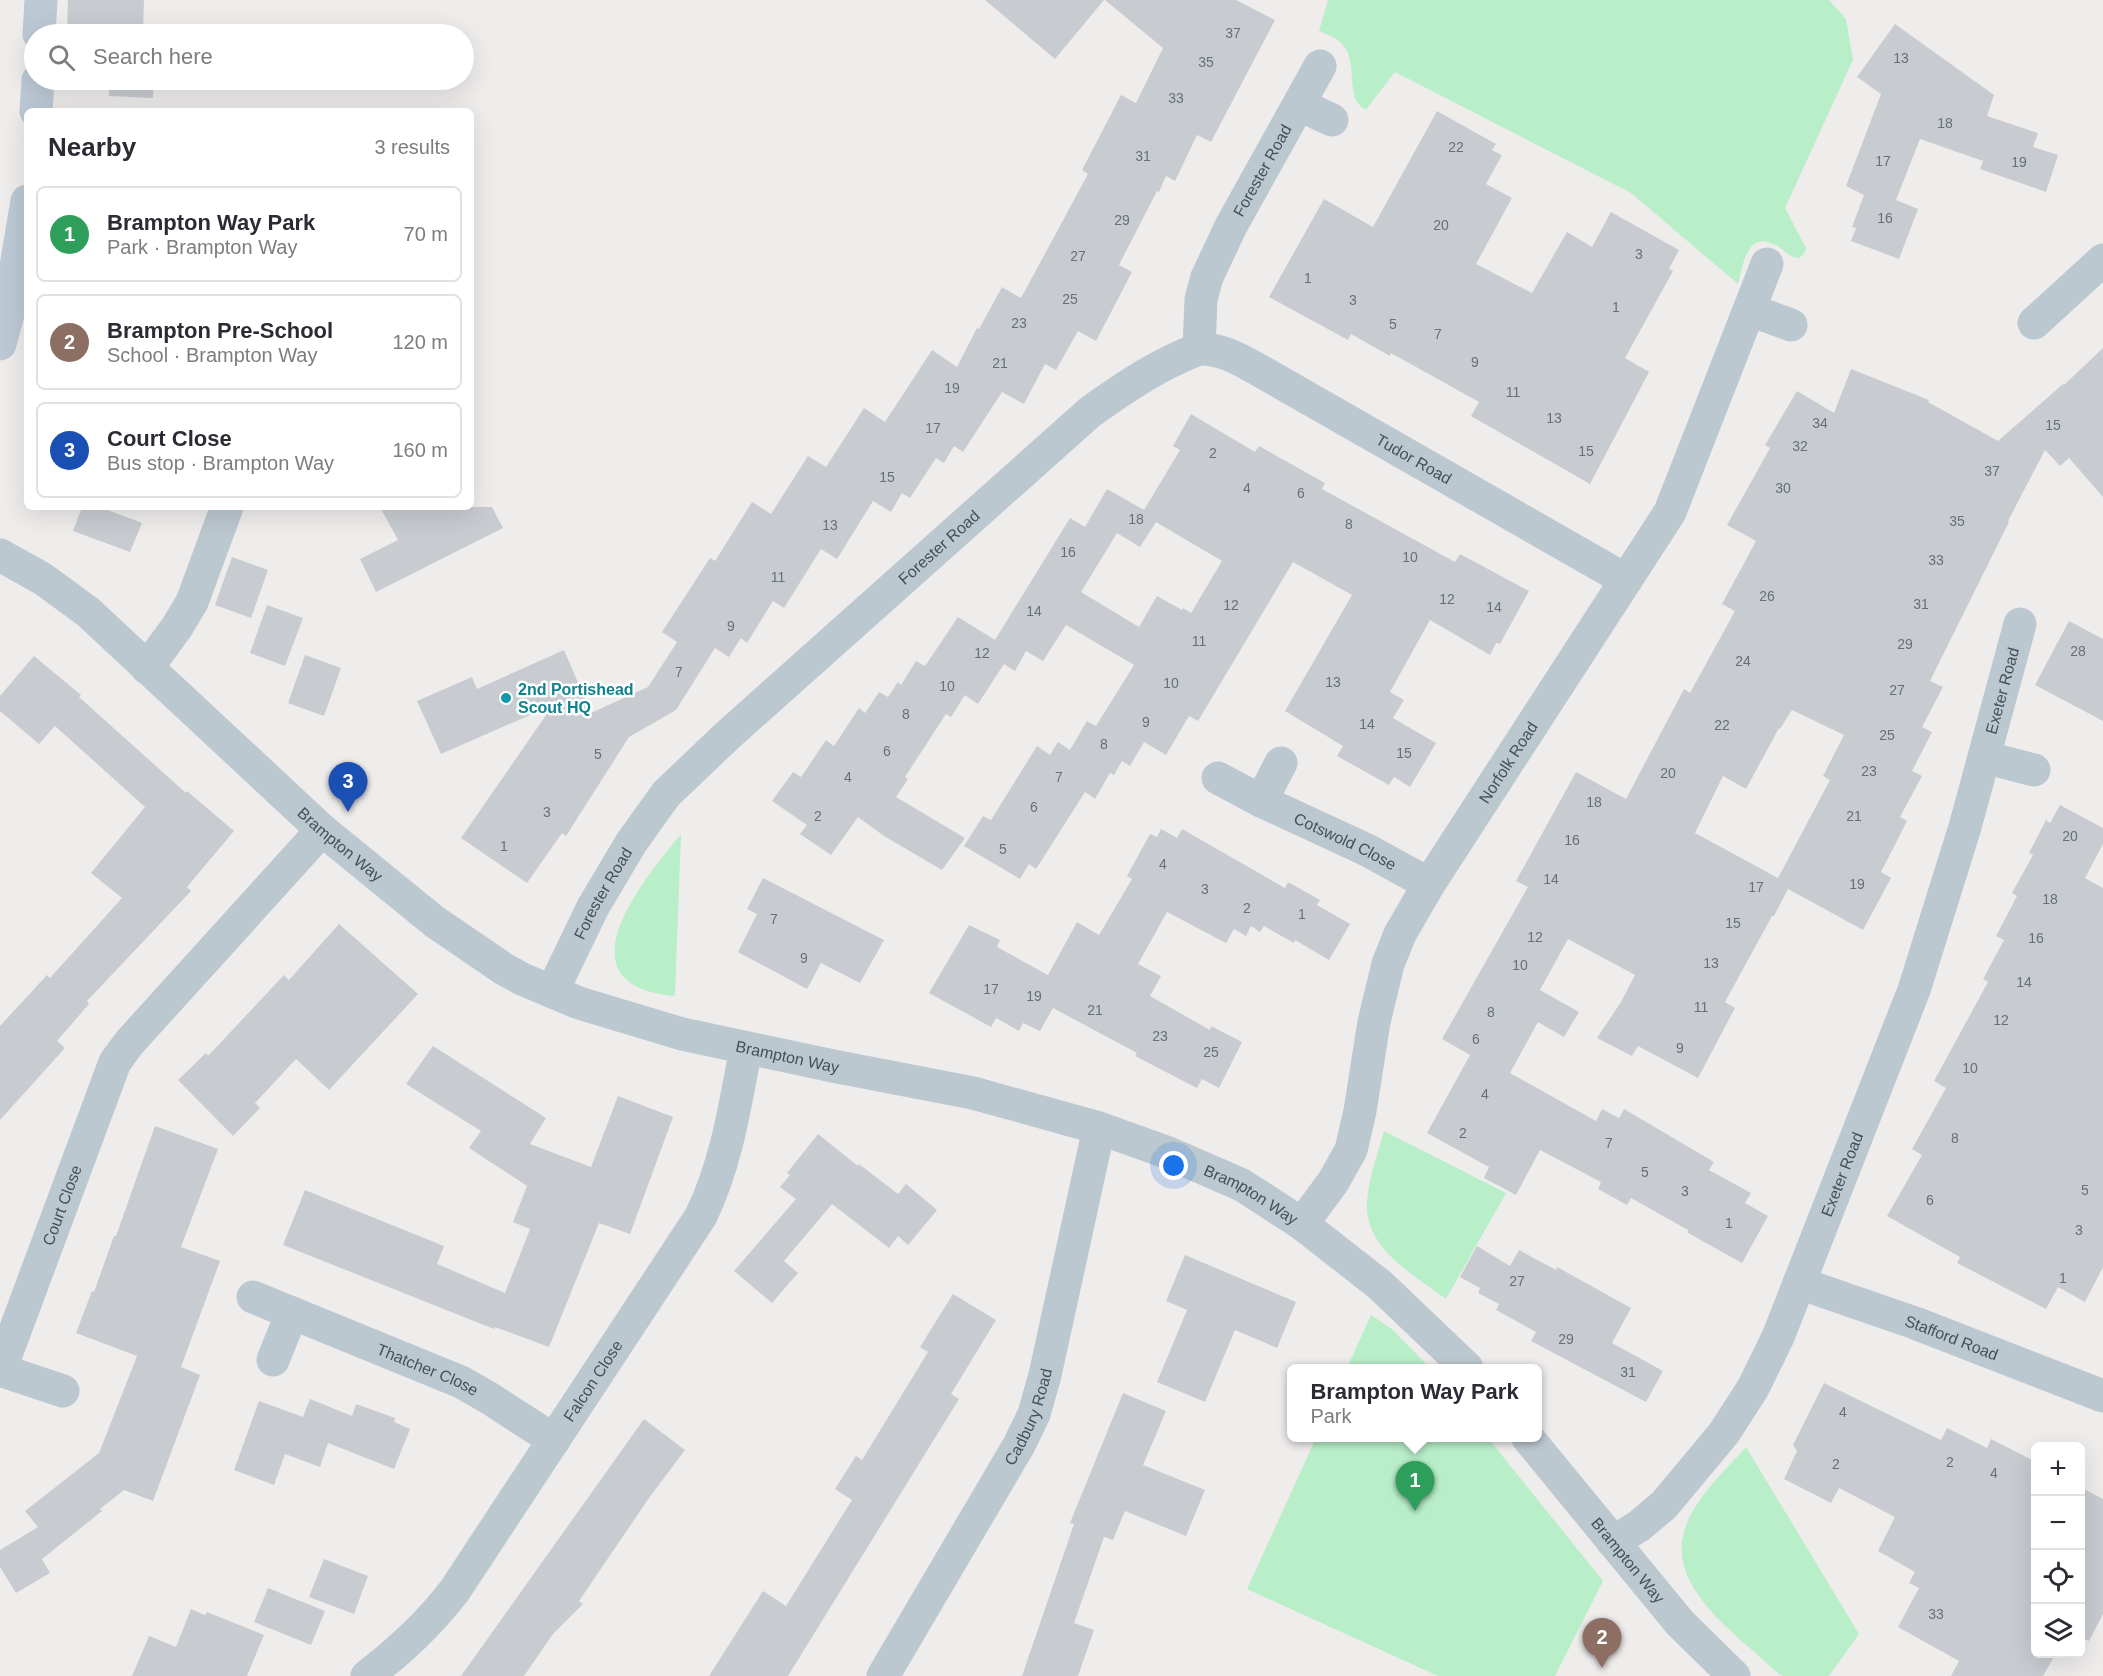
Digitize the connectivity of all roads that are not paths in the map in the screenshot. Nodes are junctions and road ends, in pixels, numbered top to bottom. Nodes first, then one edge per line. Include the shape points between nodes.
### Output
1 (41, 0) edge
2 (40, 24) edge
3 (1320, 66) dead end
4 (38, 90) edge
5 (1300, 105) junction
6 (37, 108) edge
7 (1332, 120) dead end
8 (24, 219) edge
9 (1767, 264) dead end
10 (2098, 277) edge
11 (1750, 310) junction
12 (2034, 323) dead end
13 (1791, 325) dead end
14 (0, 344) edge
15 (1199, 349) junction
16 (226, 510) edge
17 (0, 555) edge
18 (1626, 580) junction
19 (2020, 624) dead end
20 (147, 668) junction
21 (1984, 757) junction
22 (1281, 763) dead end
23 (2034, 770) dead end
24 (1218, 778) dead end
25 (1261, 801) junction
26 (322, 830) junction
27 (1429, 884) junction
28 (552, 992) junction
29 (746, 1048) junction
30 (1099, 1128) junction
31 (1302, 1224) junction
32 (1799, 1283) junction
33 (254, 1297) dead end
34 (292, 1313) junction
35 (273, 1360) dead end
36 (1463, 1364) edge
37 (0, 1371) edge
38 (63, 1391) dead end
39 (2102, 1393) edge
40 (554, 1440) junction
41 (1532, 1442) edge
42 (1613, 1542) junction
43 (367, 1676) edge
44 (884, 1676) edge
45 (1734, 1676) edge

1 - 2 main road
3 - 5 street, Forester Road
4 - 6 main road
5 - 7 street, Forester Road
5 - 15 street, Forester Road via 1231,226 1207,277 1201,298
8 - 14 main road
9 - 11 street, Norfolk Road
10 - 12 street
11 - 13 street
11 - 18 street, Norfolk Road via 1670,512
15 - 18 street, Tudor Road via 1225,353 1264,373
15 - 28 street, Forester Road via 1141,377 1090,412 672,788 606,886
16 - 20 street via 192,602
17 - 20 street, Brampton Way via 61,591
18 - 27 street, Norfolk Road
19 - 21 street, Exeter Road
20 - 26 street, Brampton Way
21 - 23 street, Exeter Road
21 - 32 street, Exeter Road via 1947,891 1911,999
22 - 25 street
24 - 25 street, Cotswold Close
25 - 27 street, Cotswold Close via 1367,850
26 - 28 street, Brampton Way via 435,922 488,959
26 - 37 street, Court Close via 116,1062
27 - 31 street, Norfolk Road via 1400,934 1388,964 1350,1150 1333,1182
28 - 29 street, Brampton Way via 650,1024
29 - 30 street, Brampton Way via 973,1093
29 - 40 street, Falcon Close via 728,1141 706,1206
30 - 31 street, Brampton Way via 1242,1185
30 - 44 street, Cadbury Road via 1034,1414
31 - 36 street, Brampton Way via 1380,1285
32 - 39 street, Stafford Road
32 - 42 street, Exeter Road via 1764,1367 1731,1423 1664,1505
33 - 34 street, Thatcher Close
34 - 35 street
34 - 40 street, Thatcher Close via 461,1382
37 - 38 street, Court Close
40 - 43 street, Falcon Close via 438,1612 408,1644
41 - 42 street, Brampton Way
42 - 45 street, Brampton Way via 1680,1623

